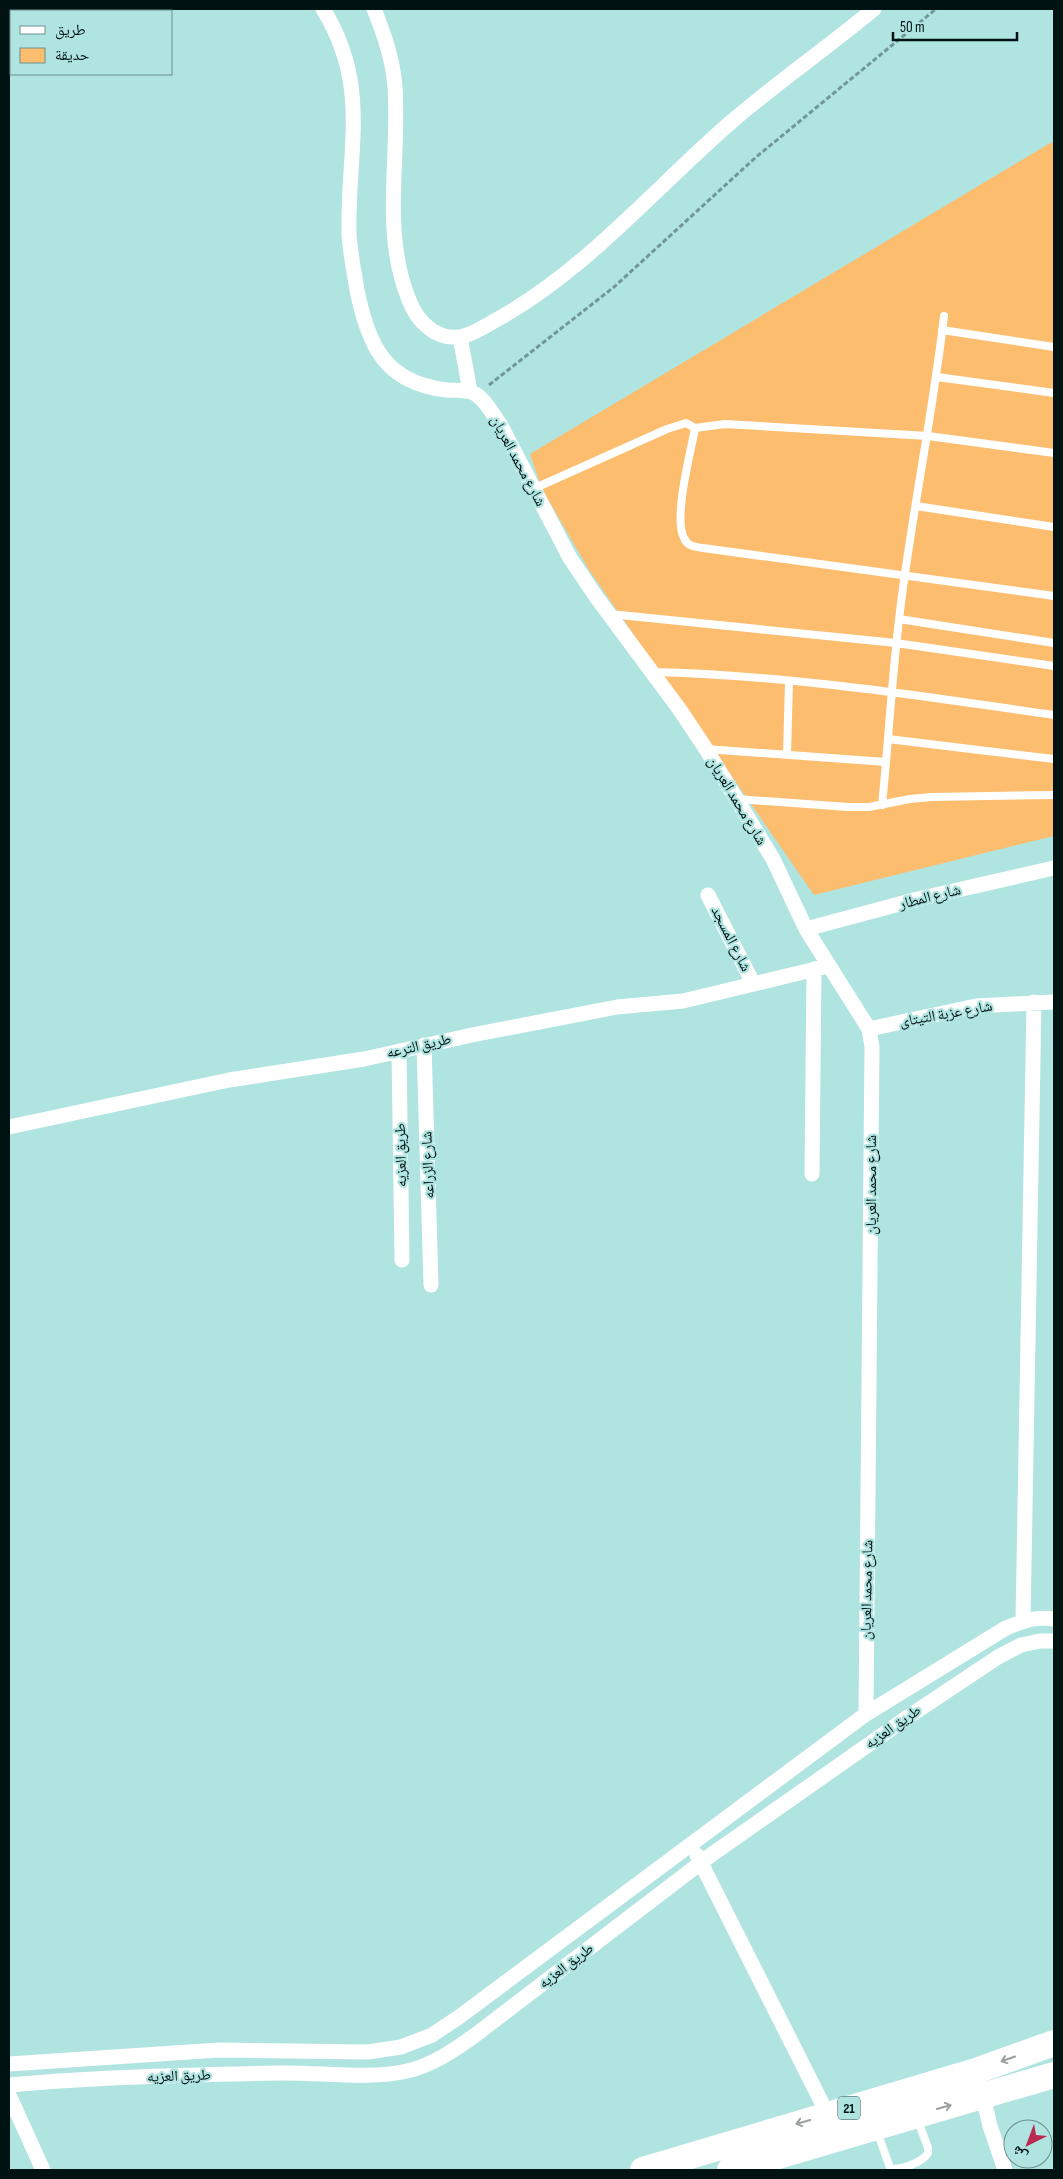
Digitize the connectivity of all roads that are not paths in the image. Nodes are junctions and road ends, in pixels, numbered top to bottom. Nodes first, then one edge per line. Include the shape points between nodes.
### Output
1 (323, 9) edge
2 (374, 9) edge
3 (874, 9) edge
4 (944, 316) dead end
5 (942, 330) junction
6 (461, 343) junction
7 (1054, 347) edge
8 (937, 377) junction
9 (472, 390) junction
10 (1054, 392) edge
11 (695, 428) junction
12 (928, 436) junction
13 (1054, 453) edge
14 (533, 489) junction
15 (916, 506) junction
16 (1054, 527) edge
17 (905, 575) junction
18 (1054, 596) edge
19 (608, 614) junction
20 (899, 619) junction
21 (896, 643) junction
22 (1054, 643) edge
23 (1054, 666) edge
24 (653, 672) junction
25 (789, 681) junction
26 (891, 691) junction
27 (1054, 714) edge
28 (888, 740) junction
29 (706, 749) junction
30 (787, 754) junction
31 (1054, 759) edge
32 (886, 762) junction
33 (1054, 795) edge
34 (736, 799) junction
35 (882, 805) junction
36 (1054, 868) edge
37 (708, 895) dead end
38 (806, 929) junction
39 (821, 967) junction
40 (753, 983) junction
41 (1034, 1002) junction
42 (1054, 1002) edge
43 (869, 1029) junction
44 (424, 1045) junction
45 (399, 1051) junction
46 (9, 1127) edge
47 (812, 1174) dead end
48 (402, 1260) dead end
49 (431, 1284) dead end
50 (1054, 1619) edge
51 (1023, 1621) junction
52 (1054, 1642) edge
53 (866, 1714) junction
54 (691, 1843) junction
55 (701, 1862) junction
56 (1054, 2043) edge
57 (9, 2064) edge
58 (1054, 2076) edge
59 (9, 2085) edge
60 (9, 2095) edge
61 (983, 2096) junction
62 (828, 2115) junction
63 (916, 2116) junction
64 (876, 2127) junction
65 (773, 2164) edge
66 (43, 2170) edge
67 (643, 2170) edge
68 (730, 2170) edge
69 (1005, 2170) edge

1 - 9 street via 346,58 353,93 349,234 353,268 367,326 378,350 395,370 417,385
2 - 6 street via 390,53 394,85 392,230 400,277 418,318 430,330
3 - 6 street via 730,123 553,284
4 - 5 lane
5 - 7 lane
5 - 8 lane
6 - 9 street
8 - 10 lane
8 - 12 lane
9 - 14 street, شارع محمد العريان via 500,424
11 - 12 lane via 725,424
11 - 14 lane via 686,423 680,424
11 - 17 lane via 681,518 681,531 688,544
12 - 13 lane
12 - 15 lane
14 - 19 street, شارع محمد العريان via 570,558
15 - 16 lane
15 - 17 lane
17 - 18 lane
17 - 20 lane
19 - 21 lane
19 - 24 street, شارع محمد العريان
20 - 21 lane
20 - 22 lane
21 - 23 lane
21 - 26 lane
24 - 25 lane
24 - 29 street, شارع محمد العريان
25 - 26 lane
25 - 30 lane
26 - 27 lane
26 - 28 lane
28 - 31 lane
28 - 32 lane
29 - 30 lane
29 - 34 street, شارع محمد العريان
30 - 32 lane
32 - 35 lane
33 - 35 lane via 931,797
34 - 35 lane via 848,807
34 - 38 street, شارع محمد العريان via 773,859
36 - 38 street, شارع المطار
37 - 40 street, شارع المسجد
38 - 39 street, شارع محمد العريان
39 - 40 street, طريق الترعه
39 - 43 street, شارع محمد العريان
39 - 47 street
40 - 44 street, طريق الترعه via 683,1001 617,1007
41 - 42 street, شارع عزبة التيتاى
41 - 43 street, شارع عزبة التيتاى via 976,1006
41 - 51 street
43 - 53 street, شارع محمد العريان via 872,1047
44 - 45 street, طريق الترعه
44 - 49 street, شارع الزراعه
45 - 46 street, طريق الترعه via 229,1080
45 - 48 street, طريق العزيه
50 - 51 street, طريق العزيه via 1044,1617
51 - 53 street, طريق العزيه via 1006,1628
52 - 55 street, طريق العزيه via 1040,1641 998,1656
53 - 54 street, طريق العزيه
54 - 55 street
54 - 57 street, طريق العزيه via 459,2017 432,2035 401,2047 368,2052 219,2050
55 - 59 street, طريق العزيه via 474,2036 443,2057 408,2070 370,2075 280,2072
55 - 62 street
56 -> 62 highway, 21 via 976,2071
58 - 61 highway, 21
60 - 66 street
63 -> 61 highway, 21
61 - 69 street
62 -> 67 highway, 21
63 - 64 highway, 21
63 - 64 lane via 928,2153 921,2160 897,2169 890,2168
64 - 65 highway, 21
65 - 68 highway, 21

